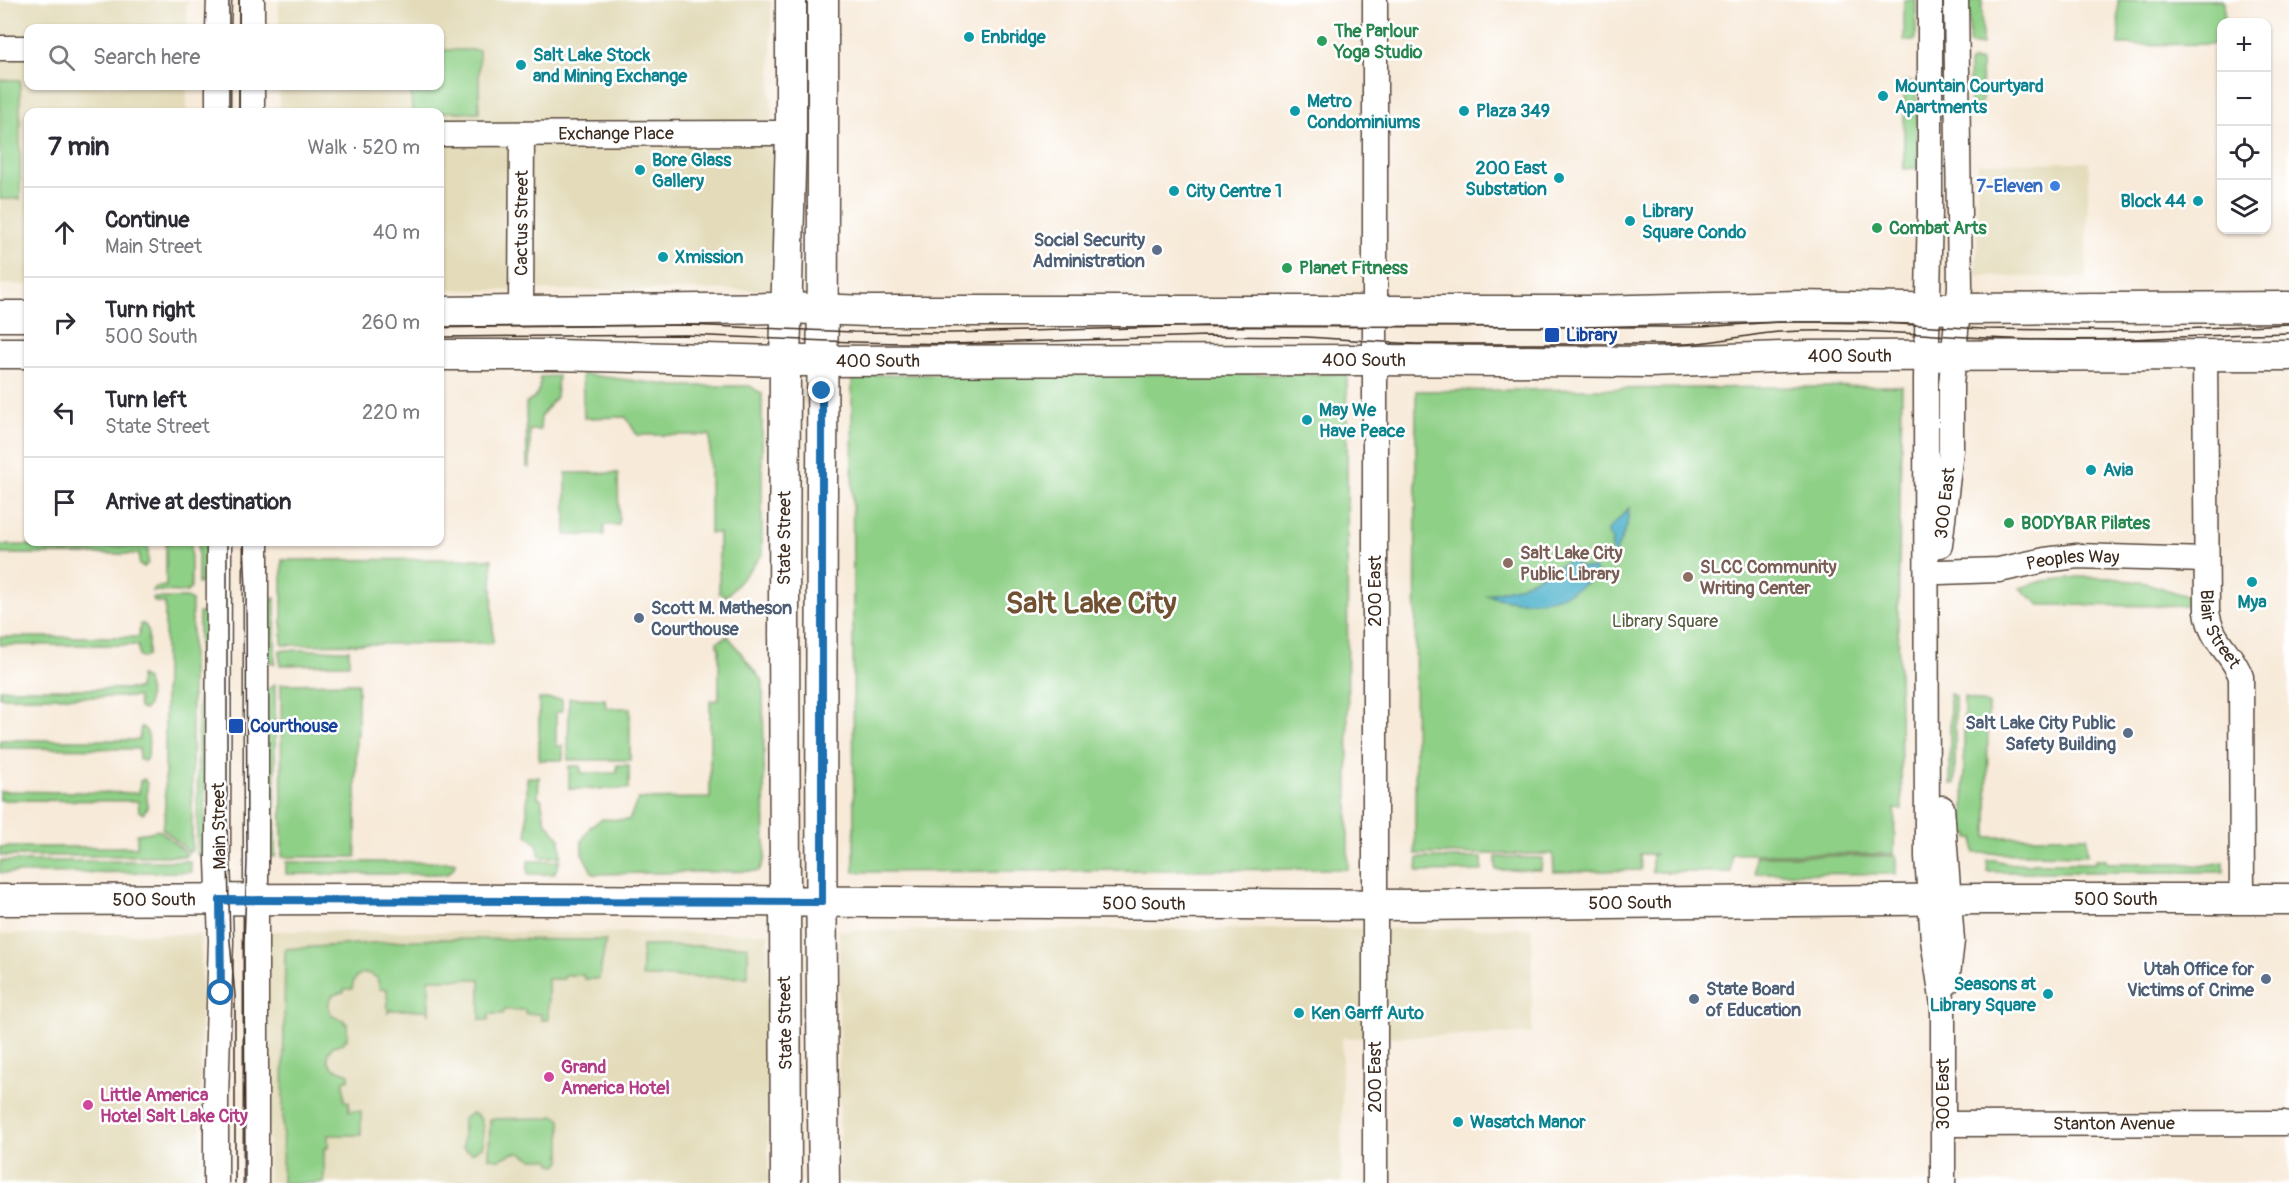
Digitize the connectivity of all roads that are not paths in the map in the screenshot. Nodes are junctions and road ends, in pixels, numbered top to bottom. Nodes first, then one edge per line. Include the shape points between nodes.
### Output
1 (219, 0) edge
2 (252, 0) edge
3 (791, 0) edge
4 (823, 0) edge
5 (1374, 0) edge
6 (1930, 0) edge
7 (1956, 0) edge
8 (219, 24) edge
9 (252, 24) edge
10 (0, 48) edge
11 (24, 48) edge
12 (218, 90) edge
13 (252, 90) edge
14 (218, 108) edge
15 (252, 108) edge
16 (791, 133) junction
17 (444, 134) edge
18 (522, 134) junction
19 (2289, 307) edge
20 (787, 308) junction
21 (1928, 308) junction
22 (821, 309) junction
23 (1958, 309) junction
24 (1375, 311) junction
25 (444, 312) edge
26 (521, 312) junction
27 (0, 316) edge
28 (24, 316) edge
29 (0, 353) edge
30 (24, 353) edge
31 (444, 355) edge
32 (2205, 356) junction
33 (2289, 356) edge
34 (1940, 358) junction
35 (1375, 360) junction
36 (785, 361) junction
37 (822, 361) junction
38 (219, 546) edge
39 (256, 546) edge
40 (2206, 560) junction
41 (1940, 572) junction
42 (2242, 899) junction
43 (2289, 899) edge
44 (0, 900) edge
45 (220, 900) junction
46 (257, 900) junction
47 (1938, 900) junction
48 (784, 902) junction
49 (822, 902) junction
50 (1375, 905) junction
51 (2284, 1123) dead end
52 (1944, 1124) junction
53 (216, 1183) edge
54 (256, 1183) edge
55 (786, 1183) edge
56 (824, 1183) edge
57 (1375, 1183) edge
58 (1943, 1183) edge

1 - 8 street
2 - 9 street
3 - 16 main road, State Street
4 - 22 main road, State Street
5 - 24 street, 200 East
6 - 21 street, 300 East
7 - 23 street, 300 East
10 - 11 street
12 - 14 street
13 - 15 street
16 - 18 street, Exchange Place
16 - 20 main road, State Street
17 - 18 street, Exchange Place
18 - 26 street, Cactus Street
19 - 23 main road
20 - 22 main road
20 - 26 main road
20 - 36 main road, State Street
21 - 23 main road
21 - 24 main road
21 - 34 street, 300 East
22 - 24 main road
22 - 37 main road, State Street
23 - 34 street, 300 East
24 - 35 street, 200 East
25 - 26 main road
27 - 28 main road
29 - 30 main road
31 - 36 main road, 400 South
32 - 33 main road, 400 South
32 - 34 main road, 400 South
32 - 40 street, Blair Street
34 - 35 main road, 400 South
34 - 41 street, 300 East via 1951,385 1951,450
34 - 47 street, 300 East via 1927,857
35 - 37 main road, 400 South
35 - 50 street, 200 East
36 - 37 main road, 400 South
36 - 48 main road, State Street
37 - 49 main road, State Street
38 - 45 street, Main Street
39 - 46 street, Main Street
40 - 41 street, Peoples Way via 2077,556 1999,570
40 - 42 street, Blair Street via 2209,626 2241,677
41 - 47 street, 300 East
42 - 43 main road, 500 South
42 - 47 main road, 500 South
44 - 45 main road, 500 South
45 - 46 main road, 500 South
45 - 53 street, Main Street
46 - 48 main road, 500 South
46 - 54 street, Main Street
47 - 50 main road, 500 South
47 - 52 street, 300 East via 1952,949 1943,1005
48 - 49 main road, 500 South
48 - 55 main road, State Street
49 - 50 main road, 500 South
49 - 56 main road, State Street
50 - 57 street, 200 East
51 - 52 street, Stanton Avenue
52 - 58 street, 300 East

